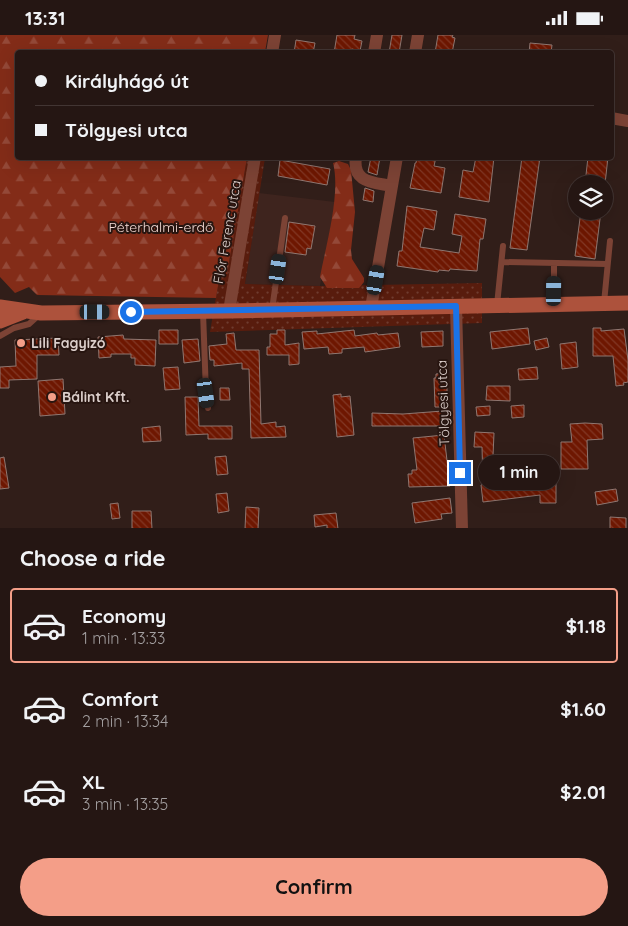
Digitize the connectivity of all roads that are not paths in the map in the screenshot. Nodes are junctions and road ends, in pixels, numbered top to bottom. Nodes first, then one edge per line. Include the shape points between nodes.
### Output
1 (275, 35) edge
2 (377, 35) edge
3 (418, 35) edge
4 (272, 50) edge
5 (374, 50) edge
6 (416, 50) edge
7 (614, 119) edge
8 (628, 121) edge
9 (254, 160) edge
10 (356, 160) edge
11 (396, 160) edge
12 (392, 186) junction
13 (285, 218) dead end
14 (610, 241) dead end
15 (503, 246) dead end
16 (502, 262) junction
17 (554, 264) junction
18 (607, 264) junction
19 (604, 303) junction
20 (628, 303) edge
21 (554, 304) junction
22 (497, 305) junction
23 (456, 306) junction
24 (0, 307) edge
25 (371, 308) junction
26 (272, 309) junction
27 (24, 311) junction
28 (203, 311) junction
29 (229, 311) junction
30 (41, 313) junction
31 (0, 321) edge
32 (0, 336) edge
33 (208, 408) dead end
34 (462, 528) edge

1 - 4 street
2 - 5 street
3 - 6 street
7 - 8 street
9 - 29 street, Flór Ferenc utca
10 - 12 street via 357,173 363,179
11 - 12 street
12 - 25 street
13 - 26 lane
14 - 18 lane
15 - 16 lane
16 - 17 lane
16 - 22 lane
17 - 18 lane
17 - 21 lane
18 - 19 lane
19 - 20 street
19 - 21 street
21 - 22 street
22 - 23 street
23 - 25 street
23 - 34 street, Tölgyesi utca
24 - 27 street
25 - 26 street
26 - 29 street
27 - 30 street
27 - 31 street
28 - 29 street
28 - 30 street
28 - 33 lane
30 - 32 lane via 29,324 14,327

